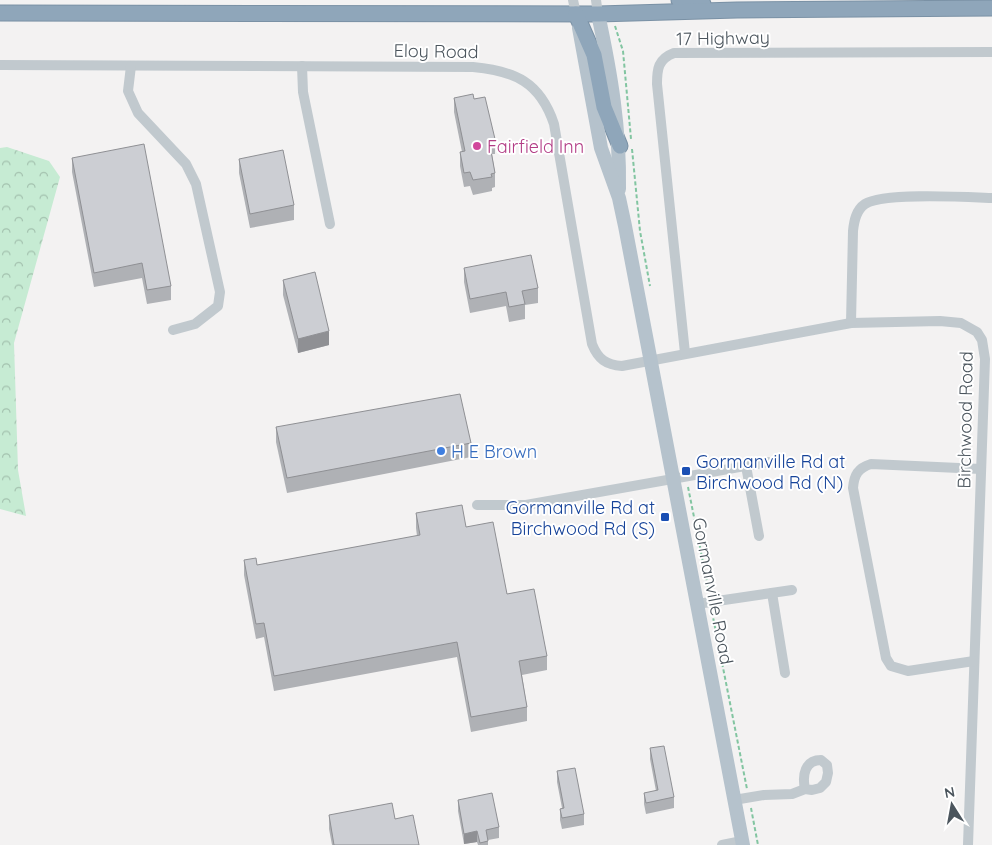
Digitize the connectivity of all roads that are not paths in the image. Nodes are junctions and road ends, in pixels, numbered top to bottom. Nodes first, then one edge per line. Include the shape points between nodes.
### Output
1 (679, 0) edge
2 (799, 5) edge
3 (574, 7) edge
4 (992, 8) edge
5 (602, 9) edge
6 (736, 10) junction
7 (0, 13) edge
8 (992, 52) edge
9 (0, 65) edge
10 (131, 66) junction
11 (302, 66) junction
12 (620, 146) junction
13 (619, 198) junction
14 (992, 198) edge
15 (330, 224) dead end
16 (850, 323) junction
17 (173, 330) dead end
18 (686, 353) junction
19 (649, 361) junction
20 (768, 462) dead end
21 (746, 466) junction
22 (981, 469) junction
23 (680, 479) junction
24 (477, 505) dead end
25 (759, 536) dead end
26 (792, 590) dead end
27 (772, 593) junction
28 (704, 603) junction
29 (974, 661) junction
30 (785, 673) dead end
31 (804, 788) dead end
32 (734, 800) junction
33 (742, 843) edge
34 (722, 845) edge
35 (968, 845) edge

1 - 6 highway
2 - 4 highway
2 - 6 highway
3 - 5 highway
3 - 7 highway
3 - 12 highway via 594,55 604,107
3 - 13 main road, Gormanville Road via 600,148
5 - 6 highway
5 - 12 main road, Gormanville Road
8 - 18 street, 17 Highway via 674,53 662,59 656,84
9 - 10 street, Eloy Road
10 - 11 street, Eloy Road
10 - 17 street via 128,91 138,113 186,164 196,184 220,292 218,306 195,324
11 - 15 street via 303,92
11 - 19 street, Eloy Road via 473,66 515,75 535,89 554,124 596,354 612,366
12 - 13 main road, Gormanville Road
13 - 19 main road, Gormanville Road
14 - 16 street via 896,197 864,204 853,231
16 - 18 street, Birchwood Road
16 - 22 street, Birchwood Road via 951,322 977,332 982,340 985,359
18 - 19 street, Birchwood Road
19 - 23 main road, Gormanville Road
20 - 21 street
21 - 23 street
21 - 25 street
22 - 29 street, Birchwood Road
22 - 29 street via 871,464 858,471 853,488 886,658 891,666 908,672
23 - 24 street via 526,505
23 - 28 main road, Gormanville Road
26 - 27 street
27 - 28 street
27 - 30 street
28 - 32 main road, Gormanville Road
29 - 35 street, Birchwood Road
31 - 32 street via 792,794
32 - 33 main road, Gormanville Road
33 - 34 street

